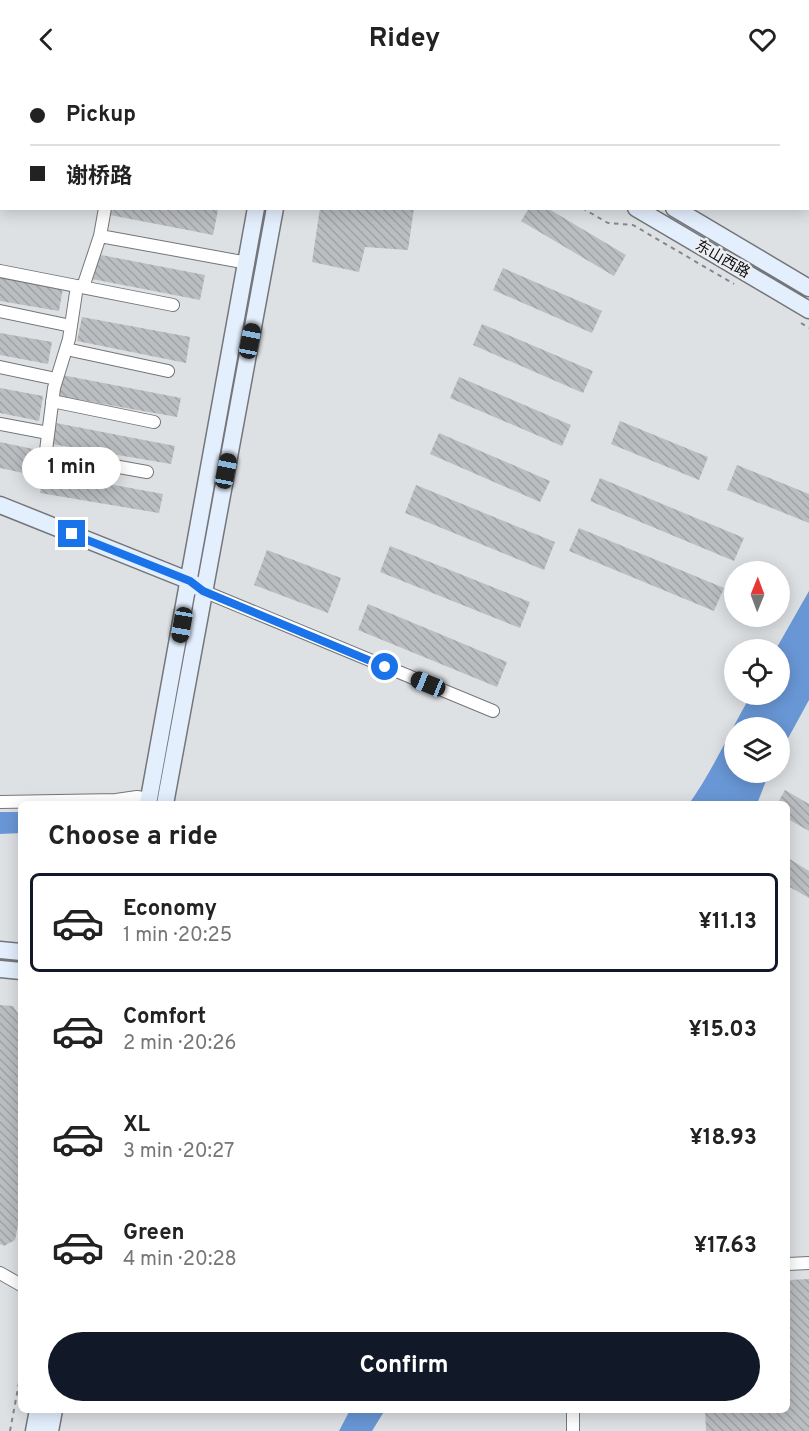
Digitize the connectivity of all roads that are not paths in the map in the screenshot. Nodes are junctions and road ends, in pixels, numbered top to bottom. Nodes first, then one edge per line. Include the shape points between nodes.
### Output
1 (105, 210) edge
2 (256, 210) edge
3 (275, 210) edge
4 (639, 210) edge
5 (677, 210) edge
6 (100, 236) junction
7 (248, 263) junction
8 (0, 271) edge
9 (80, 287) junction
10 (809, 288) edge
11 (173, 305) dead end
12 (0, 311) edge
13 (804, 316) edge
14 (71, 326) junction
15 (66, 349) junction
16 (0, 367) edge
17 (168, 371) dead end
18 (57, 380) junction
19 (52, 401) junction
20 (153, 422) dead end
21 (0, 424) edge
22 (48, 433) junction
23 (47, 454) junction
24 (147, 472) dead end
25 (42, 482) dead end
26 (0, 505) edge
27 (197, 586) junction
28 (493, 711) dead end
29 (58, 801) edge
30 (153, 801) edge
31 (157, 801) edge
32 (0, 802) edge
33 (18, 802) edge
34 (0, 950) edge
35 (18, 952) edge
36 (0, 969) edge
37 (18, 971) edge
38 (809, 1263) edge
39 (790, 1264) edge
40 (0, 1273) edge
41 (18, 1283) edge
42 (37, 1413) edge
43 (53, 1413) edge
44 (573, 1413) edge
45 (34, 1431) edge
46 (50, 1431) edge
47 (573, 1431) edge

1 - 6 street
2 - 7 main road
3 - 27 main road
4 - 13 main road, 东山西路
5 - 10 main road, 东山西路
6 - 7 street
6 - 9 street
7 - 27 main road
8 - 9 street
9 - 11 street
9 - 14 street
12 - 14 street
14 - 15 street
15 - 17 street
15 - 18 street
16 - 18 street
18 - 19 street
19 - 20 street
19 - 22 street
21 - 22 street
22 - 23 street
23 - 24 street
23 - 25 street
26 - 27 main road
27 - 28 street
27 - 31 main road
29 - 30 street via 137,797
32 - 33 street
34 - 35 main road
36 - 37 main road
38 - 39 street
40 - 41 street
42 - 45 main road
43 - 46 main road
44 - 47 street

